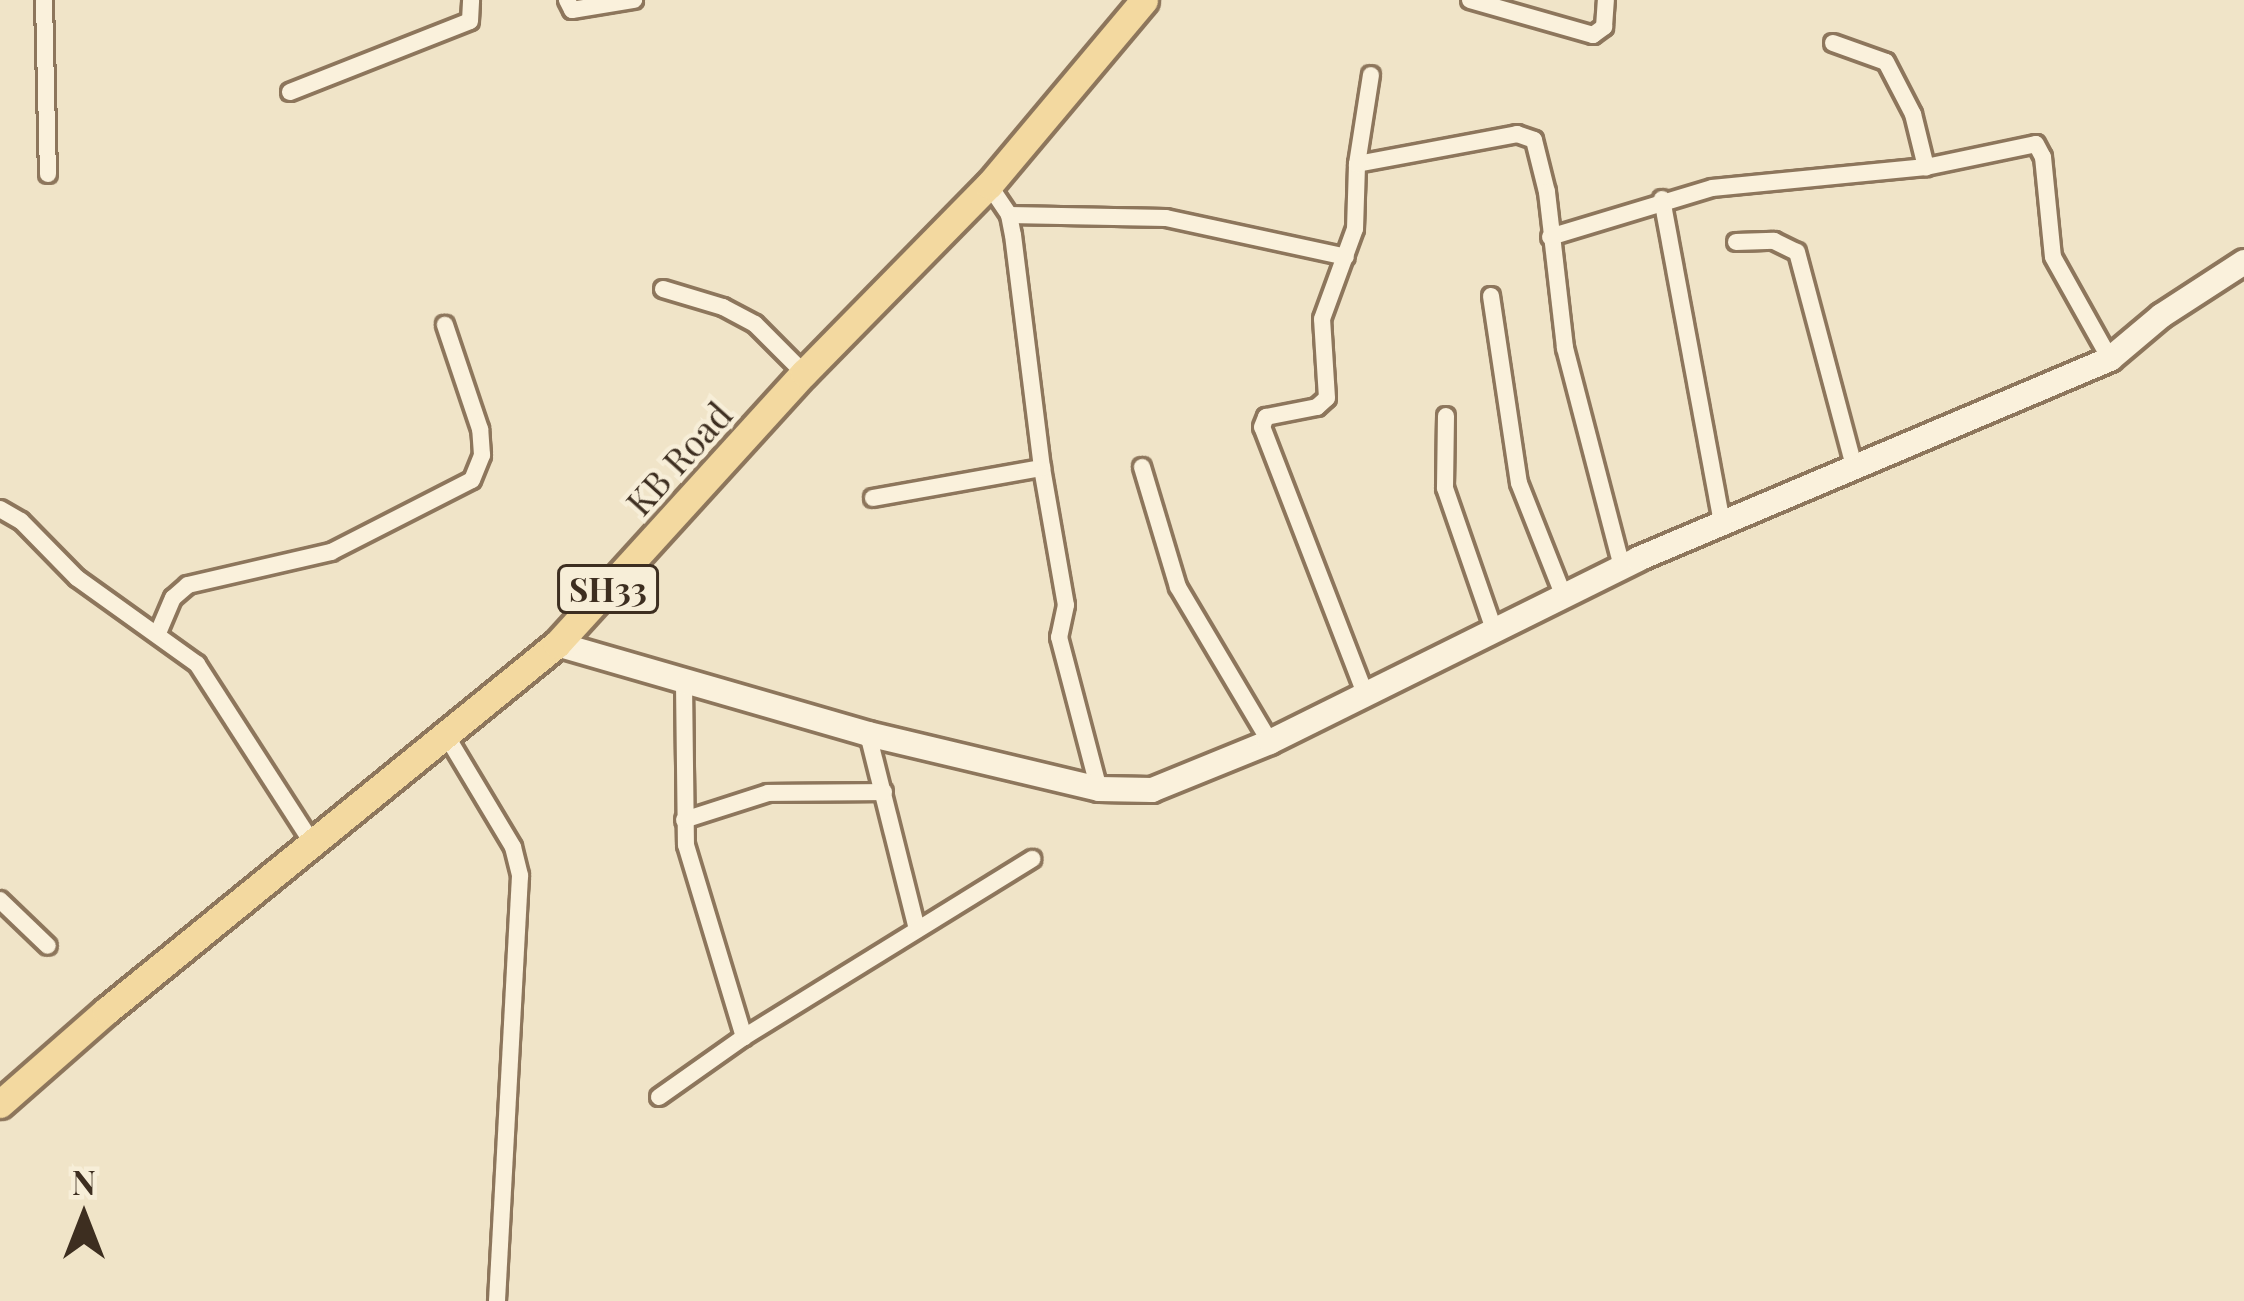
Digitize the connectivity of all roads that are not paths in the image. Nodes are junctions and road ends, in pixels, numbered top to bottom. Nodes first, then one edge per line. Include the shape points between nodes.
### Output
1 (44, 0) edge
2 (471, 0) edge
3 (567, 0) edge
4 (634, 0) edge
5 (1144, 0) edge
6 (1470, 0) edge
7 (1606, 0) edge
8 (1833, 43) dead end
9 (1371, 75) dead end
10 (290, 92) dead end
11 (1357, 164) junction
12 (1926, 167) junction
13 (48, 174) dead end
14 (989, 185) junction
15 (1661, 199) junction
16 (1009, 215) junction
17 (1550, 237) junction
18 (1736, 242) dead end
19 (1346, 257) junction
20 (2244, 262) edge
21 (663, 289) dead end
22 (1491, 296) dead end
23 (445, 325) dead end
24 (2110, 359) junction
25 (804, 373) junction
26 (1446, 416) dead end
27 (1854, 466) junction
28 (1142, 467) dead end
29 (1042, 468) junction
30 (872, 497) dead end
31 (0, 508) edge
32 (1722, 523) junction
33 (1622, 567) junction
34 (1565, 599) junction
35 (1495, 632) junction
36 (158, 633) junction
37 (557, 644) junction
38 (684, 684) junction
39 (1366, 696) junction
40 (868, 734) junction
41 (446, 735) junction
42 (1270, 742) junction
43 (1099, 789) junction
44 (884, 792) junction
45 (684, 820) junction
46 (314, 844) junction
47 (1032, 859) dead end
48 (0, 900) edge
49 (917, 929) junction
50 (48, 946) dead end
51 (744, 1036) junction
52 (659, 1097) dead end
53 (0, 1104) edge
54 (497, 1301) edge

1 - 13 street
2 - 10 street via 470,21
3 - 4 street via 572,10
5 - 14 main road, KB Road / SH33
6 - 7 street via 1593,35 1604,27
8 - 12 street via 1886,62 1913,114
9 - 11 street
11 - 17 street via 1530,136
11 - 19 street
12 - 15 street
12 - 24 street via 2024,144 2040,148 2053,257
14 - 16 street
14 - 25 main road, KB Road / SH33
15 - 17 street
15 - 32 street
16 - 19 street via 1166,218
16 - 29 street
17 - 33 street via 1565,349
18 - 27 street via 1774,241 1797,252
19 - 39 street via 1322,319 1327,398 1266,417 1262,427
20 - 24 main road
21 - 25 street via 755,324
22 - 34 street via 1520,483
23 - 36 street via 481,429 472,480 332,552 188,585
24 - 27 main road
25 - 37 main road, KB Road / SH33
26 - 35 street via 1445,488
27 - 32 main road
28 - 42 street via 1172,573
29 - 30 street
29 - 43 street via 1066,605 1059,637
31 - 36 street via 77,578
32 - 33 main road
33 - 34 main road
34 - 35 main road
35 - 39 main road
36 - 46 street via 211,683
37 - 38 main road
37 - 41 main road, KB Road / SH33
38 - 40 main road
38 - 45 street
39 - 42 main road
40 - 43 main road
40 - 44 street
41 - 46 main road, KB Road / SH33
41 - 54 street via 512,847 520,876
42 - 43 main road via 1171,786
44 - 45 street via 768,793
44 - 49 street
45 - 51 street via 692,874
46 - 53 main road, KB Road / SH33
47 - 49 street
48 - 50 street
49 - 51 street
51 - 52 street

